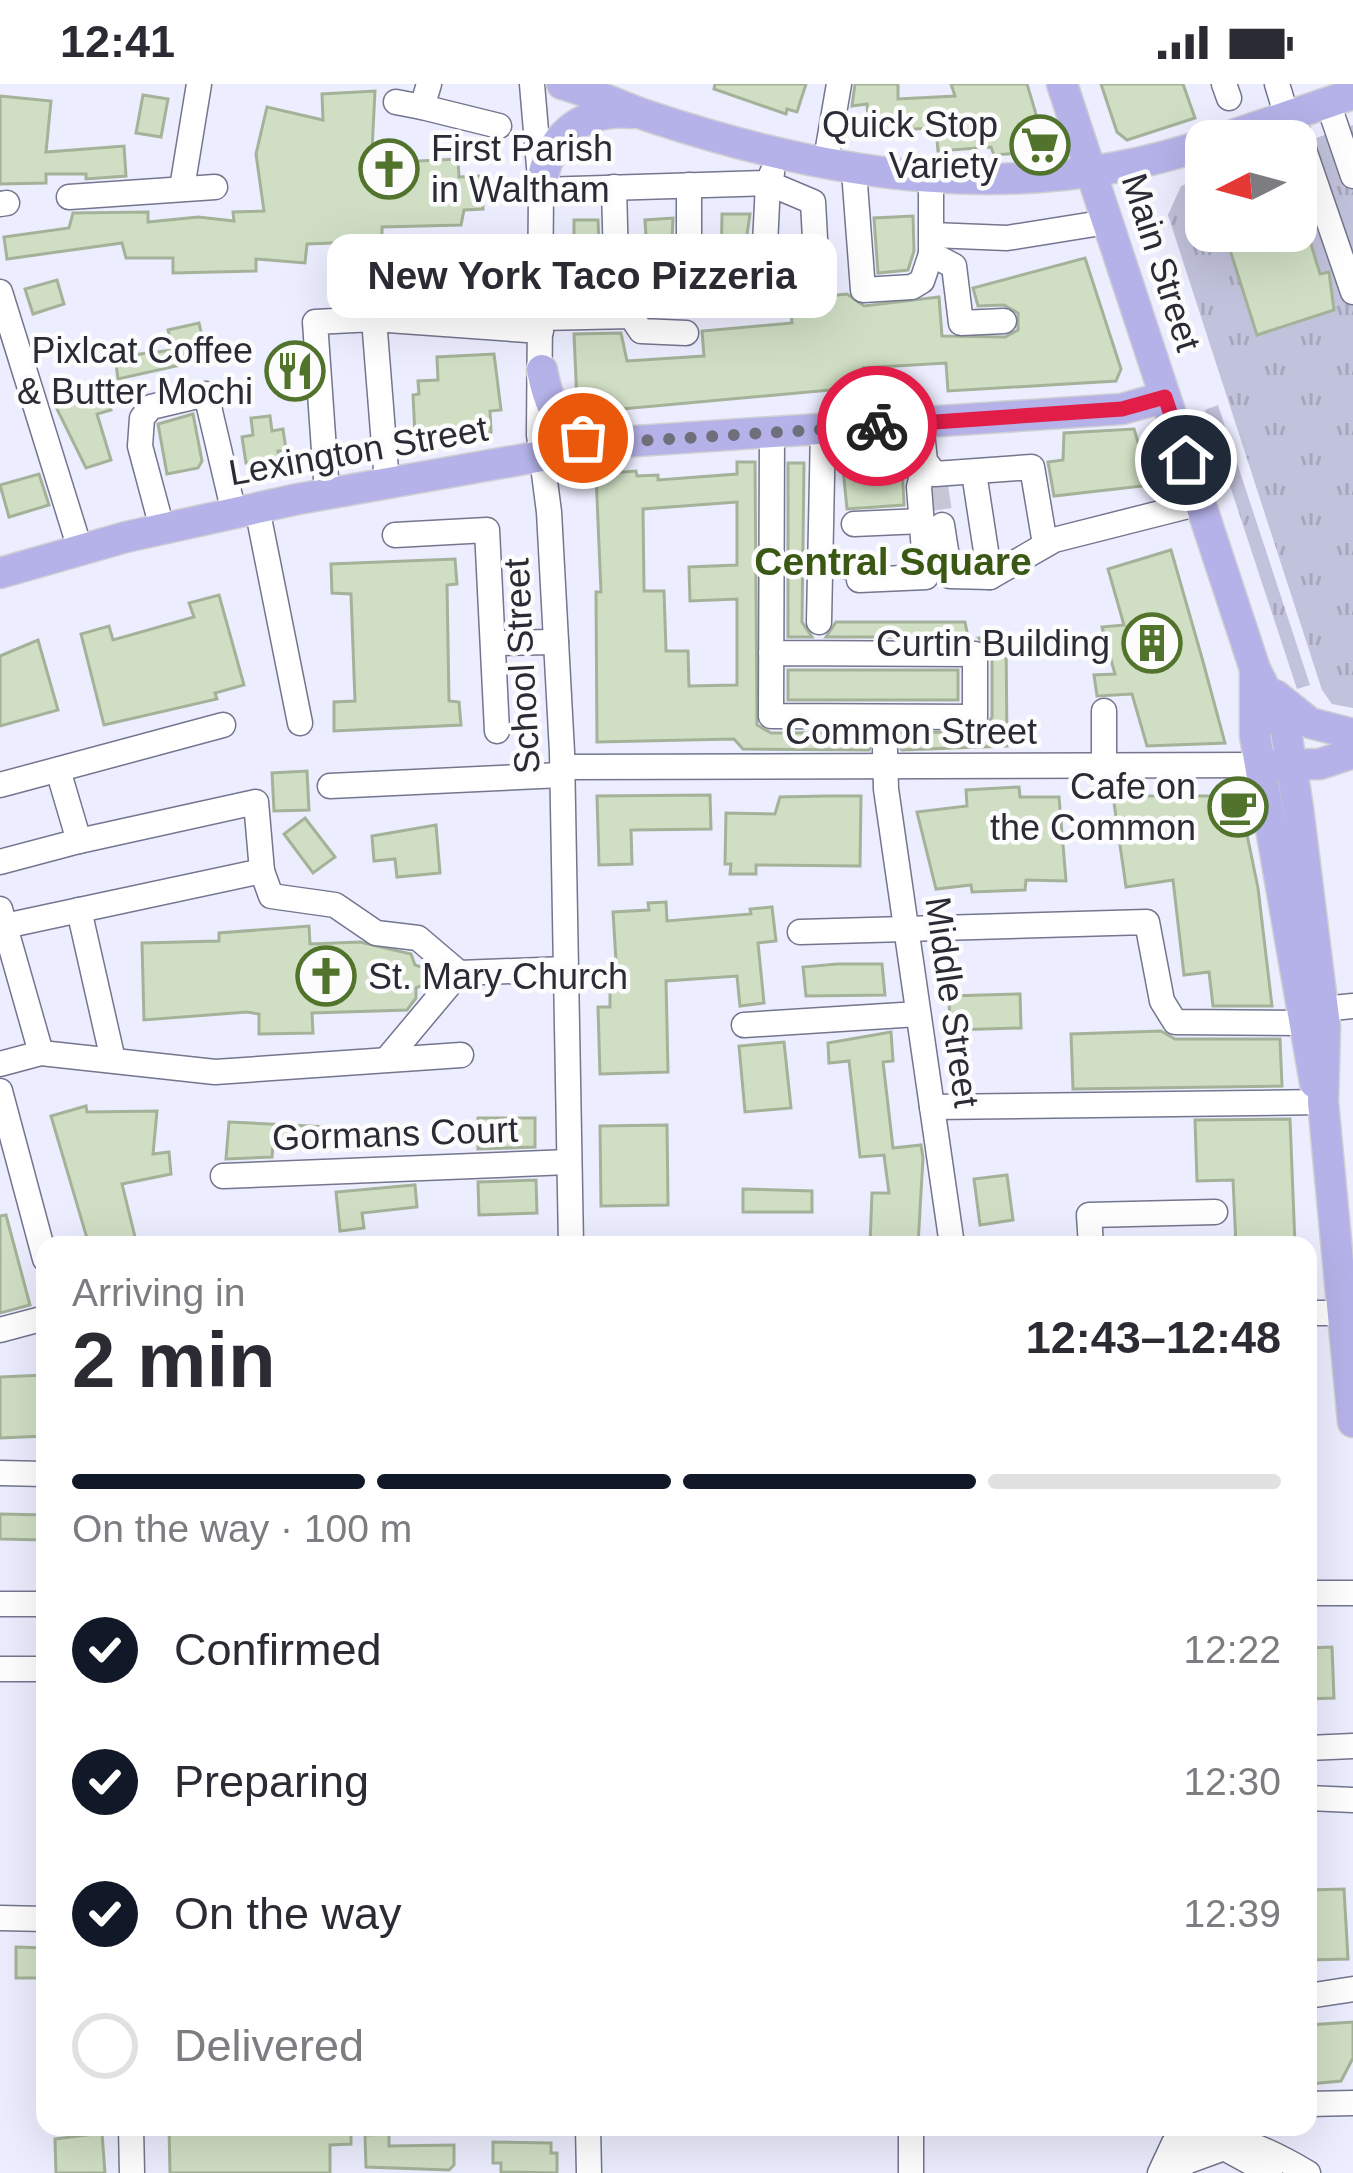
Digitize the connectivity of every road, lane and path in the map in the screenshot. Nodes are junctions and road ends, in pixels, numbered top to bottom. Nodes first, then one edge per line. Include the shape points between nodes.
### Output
1 (199, 84) edge
2 (532, 84) edge
3 (562, 84) edge
4 (839, 84) edge
5 (1062, 84) edge
6 (1277, 84) edge
7 (426, 96) edge
8 (1334, 96) edge
9 (396, 102) dead end
10 (644, 115) junction
11 (1290, 116) junction
12 (1278, 120) edge
13 (500, 126) dead end
14 (1185, 151) edge
15 (780, 153) junction
16 (839, 168) junction
17 (1091, 171) junction
18 (1353, 176) edge
19 (932, 181) junction
20 (768, 183) junction
21 (688, 185) junction
22 (614, 187) junction
23 (182, 188) junction
24 (215, 188) dead end
25 (541, 190) junction
26 (69, 197) dead end
27 (1108, 222) junction
28 (931, 245) junction
29 (816, 257) dead end
30 (0, 292) edge
31 (1353, 292) edge
32 (631, 316) junction
33 (374, 319) junction
34 (1004, 321) dead end
35 (541, 324) junction
36 (686, 333) dead end
37 (542, 370) junction
38 (1165, 397) junction
39 (921, 423) junction
40 (823, 429) junction
41 (772, 432) junction
42 (621, 442) junction
43 (541, 457) junction
44 (974, 472) junction
45 (932, 474) junction
46 (387, 483) junction
47 (327, 493) junction
48 (1200, 502) junction
49 (245, 510) junction
50 (932, 523) junction
51 (854, 524) dead end
52 (162, 529) junction
53 (395, 535) dead end
54 (1045, 544) junction
55 (80, 549) junction
56 (820, 557) junction
57 (0, 572) edge
58 (990, 578) junction
59 (819, 622) dead end
60 (556, 642) junction
61 (495, 643) junction
62 (771, 652) junction
63 (1255, 669) junction
64 (1103, 711) dead end
65 (300, 723) dead end
66 (223, 725) dead end
67 (497, 731) dead end
68 (1353, 734) edge
69 (1353, 753) edge
70 (885, 759) junction
71 (1260, 765) junction
72 (1292, 765) junction
73 (1104, 766) junction
74 (58, 770) junction
75 (562, 771) junction
76 (0, 785) edge
77 (330, 786) dead end
78 (79, 841) junction
79 (0, 862) edge
80 (262, 871) junction
81 (79, 910) junction
82 (2, 918) edge
83 (906, 929) junction
84 (800, 932) dead end
85 (566, 969) junction
86 (459, 973) junction
87 (1326, 1013) edge
88 (918, 1014) junction
89 (744, 1025) dead end
90 (41, 1053) junction
91 (461, 1054) dead end
92 (387, 1059) junction
93 (113, 1060) junction
94 (0, 1064) edge
95 (0, 1091) edge
96 (1323, 1102) junction
97 (932, 1107) junction
98 (8, 1153) edge
99 (569, 1162) junction
100 (223, 1176) dead end
101 (1215, 1212) dead end
102 (37, 1236) edge
103 (571, 1236) edge
104 (951, 1236) edge
105 (1090, 1236) edge
106 (1317, 1313) edge
107 (1348, 1313) edge
108 (36, 1320) edge
109 (0, 1330) edge
110 (1350, 1357) edge
111 (1353, 1422) edge
112 (0, 1473) edge
113 (36, 1474) edge
114 (1317, 1593) edge
115 (1353, 1593) edge
116 (0, 1604) edge
117 (36, 1604) edge
118 (0, 1669) edge
119 (36, 1669) edge
120 (1353, 1746) edge
121 (1317, 1748) edge
122 (1317, 1798) edge
123 (1353, 1800) edge
124 (0, 1918) edge
125 (36, 1919) edge
126 (1353, 1989) edge
127 (1317, 1995) edge
128 (1353, 2103) edge
129 (1317, 2104) edge
130 (131, 2136) edge
131 (588, 2136) edge
132 (911, 2136) edge
133 (1163, 2136) edge
134 (1168, 2168) edge
135 (132, 2173) edge
136 (589, 2173) edge
137 (911, 2173) edge
138 (1270, 2173) edge
139 (1308, 2173) edge

1 - 23 street
2 - 25 street, School Street
3 - 10 main road
4 - 16 street
5 - 17 main road, Main Street
6 - 11 street
7 - 9 street
7 - 13 street
8 - 11 main road
8 - 18 street
10 - 15 main road
10 - 25 main road via 610,112 576,124 550,152
11 - 12 main road
11 - 31 street
14 - 17 main road
15 - 16 main road
15 - 20 street
16 - 19 main road
16 - 28 street via 863,290 916,286
17 - 19 main road
17 - 27 main road, Main Street
19 - 28 street
20 - 21 street
20 - 21 street via 763,286 689,286
20 - 29 street via 813,202
21 - 22 street
22 - 25 street
22 - 32 street
23 - 24 street
23 - 26 street
25 - 35 street, School Street
27 - 28 street
27 - 38 main road, Main Street
28 - 34 street via 954,266 961,323
30 - 55 street
32 - 35 street
32 - 36 street via 640,331
33 - 35 street
33 - 46 street
33 - 47 street via 315,322
35 - 37 street, School Street
37 - 42 main road via 564,427
37 - 43 street, School Street
38 - 39 main road, Lexington Street via 1122,409
38 - 48 main road, Main Street
39 - 40 main road, Lexington Street
39 - 45 street
40 - 41 main road, Lexington Street
40 - 56 street
41 - 42 main road, Lexington Street
41 - 62 street
42 - 43 main road, Lexington Street
43 - 46 main road, Lexington Street
43 - 60 street, School Street
44 - 45 street
44 - 54 street via 1032,467
44 - 58 street
45 - 50 street via 919,488
46 - 47 main road, Lexington Street
47 - 49 main road, Lexington Street
48 - 54 street
48 - 63 main road, Main Street
49 - 52 main road, Lexington Street
49 - 52 street via 206,394 174,401 152,407 139,427
49 - 65 street
50 - 51 street
50 - 56 street via 926,577 853,573
50 - 58 street via 950,576
52 - 55 main road, Lexington Street
53 - 61 street via 487,530
54 - 58 street
55 - 57 main road, Lexington Street
56 - 59 street
60 - 61 street
60 - 75 street, School Street
61 - 67 street
62 - 62 street via 771,716 975,717 975,654
63 - 68 main road via 1302,718
63 - 71 main road, Main Street
63 - 72 main road, Main Street via 1282,719
64 - 73 street
66 - 74 street
69 - 72 main road
70 - 73 street, Common Street
70 - 75 street, Common Street
70 - 83 street, Middle Street
71 - 72 main road
71 - 73 street, Common Street
71 - 87 main road, Main Street
72 - 87 main road, Main Street
74 - 76 street
74 - 78 street
75 - 77 street, Common Street
75 - 85 street, School Street
78 - 79 street
78 - 80 street via 256,802
80 - 81 street
80 - 86 street via 271,896 335,905 376,933 423,941
81 - 82 street
81 - 93 street
82 - 90 street
83 - 84 street
83 - 87 street via 1148,922 1162,1001 1175,1022
83 - 88 street, Middle Street
85 - 86 street
85 - 99 street, School Street
86 - 92 street
87 - 96 main road, Main Street
88 - 89 street
88 - 97 street, Middle Street
90 - 93 street
90 - 94 street
91 - 92 street
92 - 93 street via 215,1072
95 - 98 street
96 - 97 street
96 - 107 main road, Main Street
97 - 104 street, Middle Street
98 - 102 street
99 - 100 street, Gormans Court
99 - 103 street, School Street
101 - 105 street via 1089,1215
106 - 107 street
107 - 110 main road, Main Street
108 - 109 street
110 - 111 main road, Main Street
112 - 113 street
114 - 115 street
116 - 117 street
118 - 119 street
120 - 121 street
122 - 123 street
124 - 125 street
126 - 127 street
128 - 129 street
130 - 135 street
131 - 136 street
132 - 137 street
133 - 134 street
134 - 138 street via 1224,2148
134 - 139 street via 1174,2143 1220,2136 1264,2147

